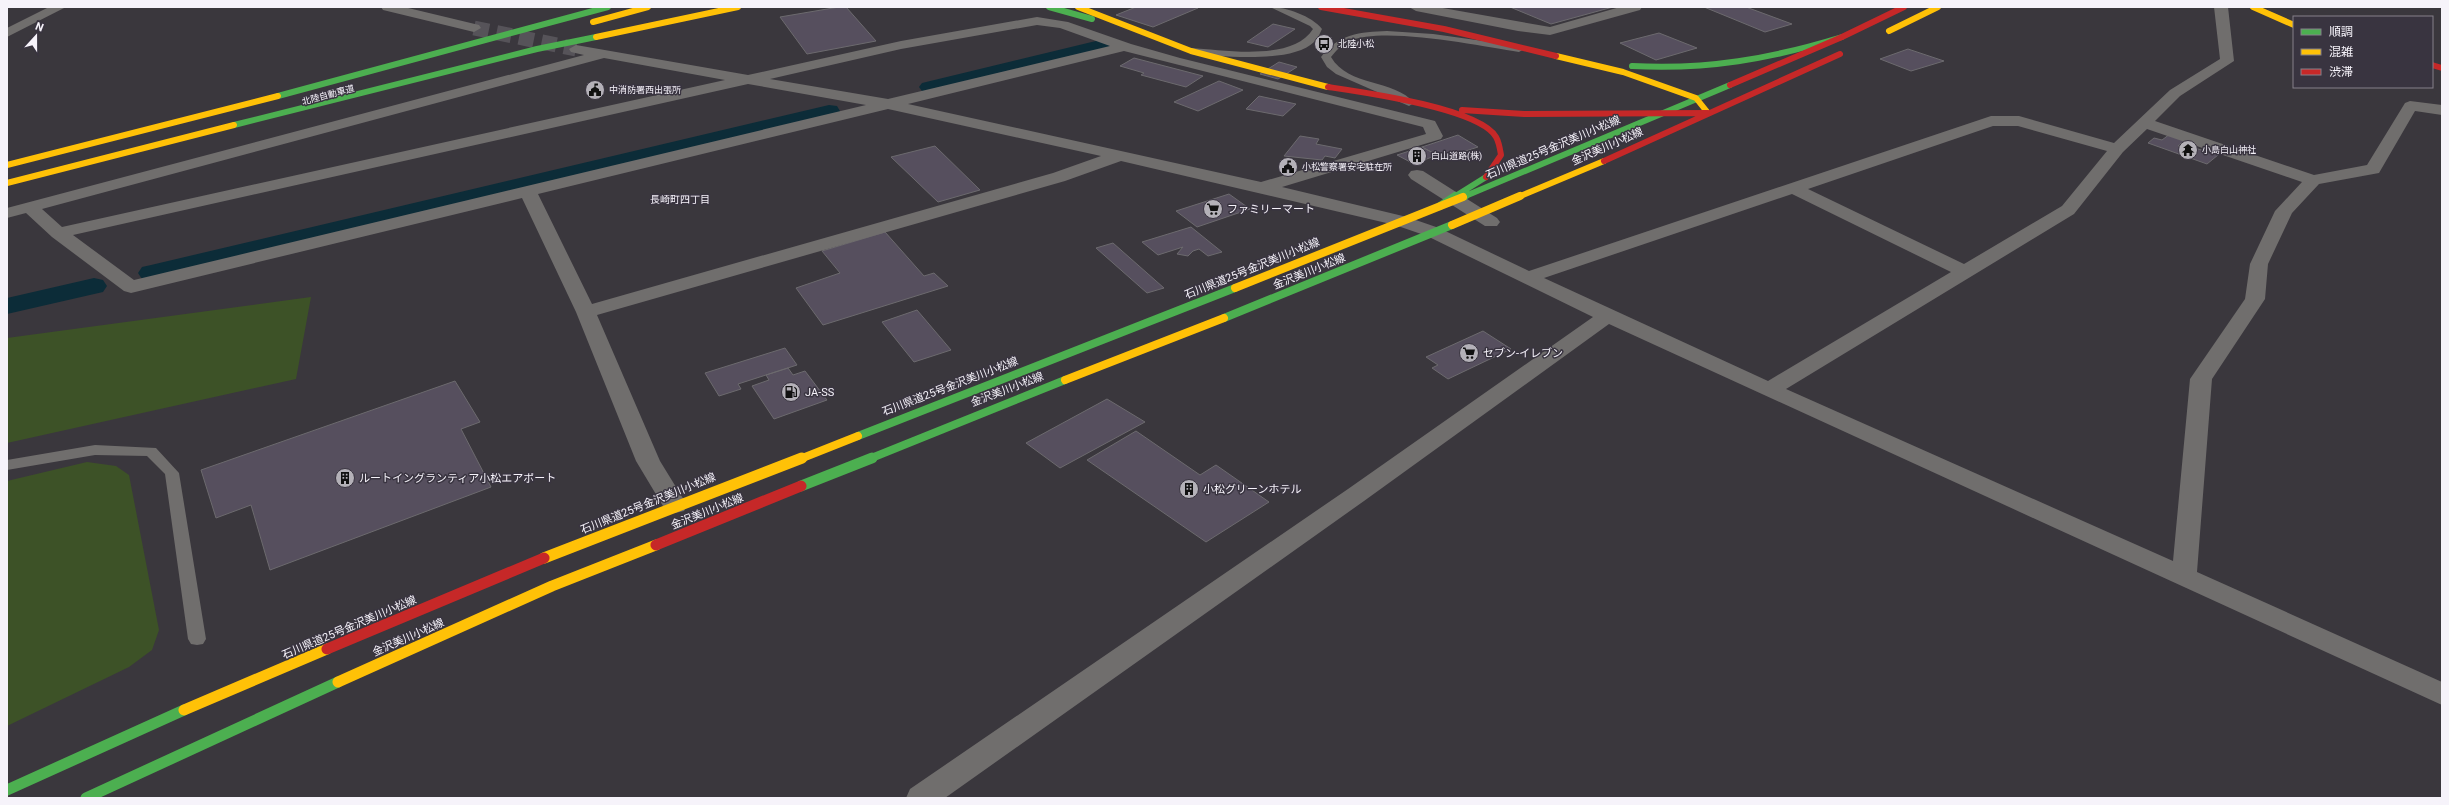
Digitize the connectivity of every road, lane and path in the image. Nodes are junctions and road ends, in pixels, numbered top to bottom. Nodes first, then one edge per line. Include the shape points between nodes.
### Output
1 (59, 7) edge
2 (388, 7) edge
3 (595, 7) edge
4 (608, 7) edge
5 (648, 7) edge
6 (738, 7) edge
7 (1049, 7) edge
8 (1078, 7) edge
9 (1274, 7) edge
10 (1321, 7) edge
11 (1416, 7) edge
12 (1635, 7) edge
13 (1904, 7) edge
14 (1938, 7) edge
15 (2221, 7) edge
16 (2253, 7) edge
17 (1034, 16) dead end
18 (2293, 25) edge
19 (580, 26) dead end
20 (474, 28) tunnel mouth
21 (7, 32) edge
22 (516, 32) junction
23 (1882, 34) dead end
24 (1148, 36) junction
25 (944, 37) junction
26 (1842, 37) junction
27 (505, 47) dead end
28 (1126, 47) junction
29 (576, 49) tunnel mouth
30 (1848, 50) dead end
31 (1191, 51) junction
32 (604, 54) junction
33 (1553, 54) junction
34 (753, 78) junction
35 (1696, 98) junction
36 (1409, 103) junction
37 (888, 104) junction
38 (2442, 110) edge
39 (1668, 111) junction
40 (1708, 113) junction
41 (2144, 123) junction
42 (2117, 149) junction
43 (1121, 155) junction
44 (7, 165) edge
45 (1417, 175) dead end
46 (7, 179) edge
47 (2313, 180) junction
48 (7, 183) edge
49 (1262, 187) junction
50 (1793, 188) junction
51 (528, 191) junction
52 (1440, 206) junction
53 (30, 208) junction
54 (7, 214) edge
55 (1401, 222) junction
56 (1491, 222) dead end
57 (1433, 232) junction
58 (58, 233) junction
59 (1965, 272) junction
60 (1529, 277) junction
61 (586, 312) junction
62 (1607, 316) junction
63 (1770, 389) junction
64 (7, 465) edge
65 (675, 505) junction
66 (2184, 577) junction
67 (197, 639) dead end
68 (2442, 694) edge
69 (7, 790) edge
70 (86, 798) edge
71 (921, 798) edge

1 - 21 street
2 - 20 street
3 - 22 main road
4 - 22 main road, 北陸自動車道
5 - 19 main road
6 - 48 main road via 537,49
7 - 24 main road
8 - 24 main road
9 - 31 lane via 1313,24 1318,29 1316,36 1300,48 1286,52 1265,54
10 - 33 main road via 1444,29
11 - 12 street via 1550,31
13 - 26 main road, 石川県道25号金沢美川小松線
14 - 23 main road
15 - 41 street via 2227,61 2175,93
16 - 18 main road
17 - 25 street
22 - 44 main road, 北陸自動車道
24 - 31 main road
25 - 28 street via 1037,21 1051,21
25 - 34 street
26 - 33 main road via 1759,62 1712,68 1638,67
26 - 35 main road, 石川県道25号金沢美川小松線
27 - 46 main road, 北陸自動車道
28 - 37 street
28 - 49 street via 1289,91 1429,124 1435,136
29 - 32 street
30 - 40 main road, 金沢美川小松線
31 - 36 main road via 1335,88
32 - 34 street
32 - 53 street
33 - 35 main road via 1652,81
33 - 36 lane via 1457,40 1384,34 1350,38 1337,44 1326,57 1329,65 1343,74 1390,91
34 - 37 street
34 - 58 street
35 - 39 main road, 石川県道25号金沢美川小松線
35 - 40 main road
36 - 39 main road via 1470,111 1528,114
36 - 52 main road via 1464,116 1480,123 1499,141 1500,161 1492,172
37 - 43 street
37 - 51 street
38 - 47 street via 2410,106 2373,169
39 - 40 main road
39 - 52 main road, 石川県道25号金沢美川小松線
40 - 57 main road, 金沢美川小松線 via 1602,162
41 - 42 street
41 - 47 street
42 - 50 street via 2019,121 1991,121
42 - 59 street via 2068,210
43 - 49 street
43 - 61 street via 1052,179
45 - 56 street
47 - 66 street via 2284,211 2259,264 2256,299 2201,379
49 - 55 street
50 - 59 street
50 - 60 street
51 - 58 street via 131,288
51 - 61 street
52 - 55 main road, 石川県道25号金沢美川小松線
53 - 54 street
53 - 58 street
55 - 57 street
55 - 65 main road, 石川県道25号金沢美川小松線
57 - 60 street
57 - 70 main road, 金沢美川小松線 via 1337,273 882,452 552,586
59 - 63 street
60 - 62 street
61 - 65 street via 648,461
62 - 63 street
62 - 71 street via 1349,500
63 - 66 street
64 - 67 lane via 95,450 150,451 172,473
65 - 69 main road, 石川県道25号金沢美川小松線 via 502,574 112,741
66 - 68 street

